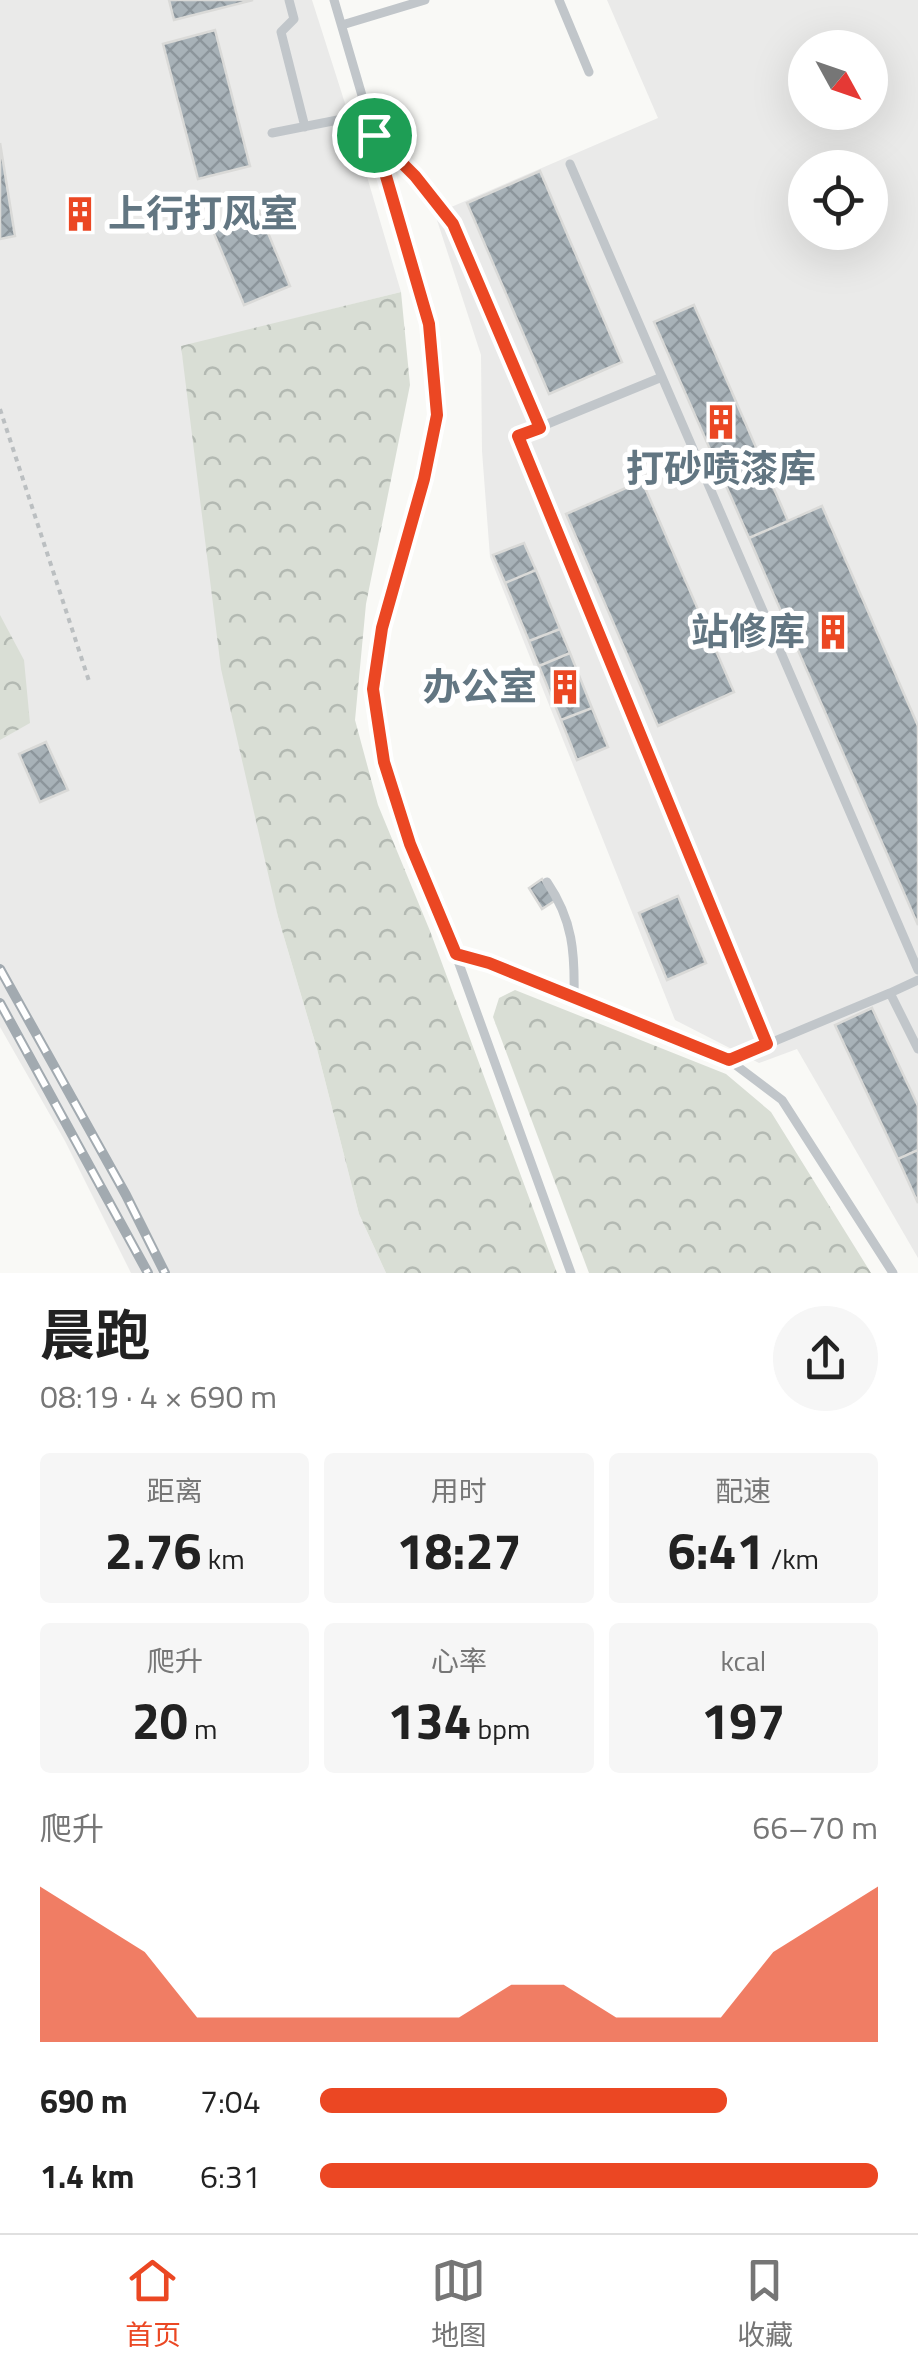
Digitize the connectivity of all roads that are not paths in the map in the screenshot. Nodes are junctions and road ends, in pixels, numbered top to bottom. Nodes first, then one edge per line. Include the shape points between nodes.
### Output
1 (290, 0) edge
2 (334, 0) edge
3 (425, 0) edge
4 (559, 0) edge
5 (342, 25) junction
6 (589, 72) dead end
7 (368, 114) junction
8 (306, 127) junction
9 (272, 133) dead end
10 (374, 135) junction
11 (570, 164) dead end
12 (662, 378) junction
13 (540, 428) junction
14 (548, 882) dead end
15 (456, 954) junction
16 (918, 970) edge
17 (918, 980) edge
18 (890, 993) junction
19 (574, 997) junction
20 (767, 1044) junction
21 (918, 1049) edge
22 (729, 1060) junction
23 (571, 1273) edge
24 (893, 1273) edge

1 - 8 lane via 294,19 281,32
2 - 5 lane
3 - 5 lane
4 - 6 lane
5 - 7 lane
7 - 8 lane
7 - 10 lane
8 - 9 lane
10 - 13 lane via 453,224
10 - 15 lane via 429,324 437,415 382,628 373,689 384,762
11 - 12 lane
12 - 13 lane
12 - 16 lane
13 - 20 lane via 518,436
14 - 19 lane via 575,944
15 - 19 lane
15 - 23 lane
17 - 18 lane
18 - 20 lane
18 - 21 lane
19 - 22 lane
20 - 22 lane
22 - 24 lane via 782,1100

